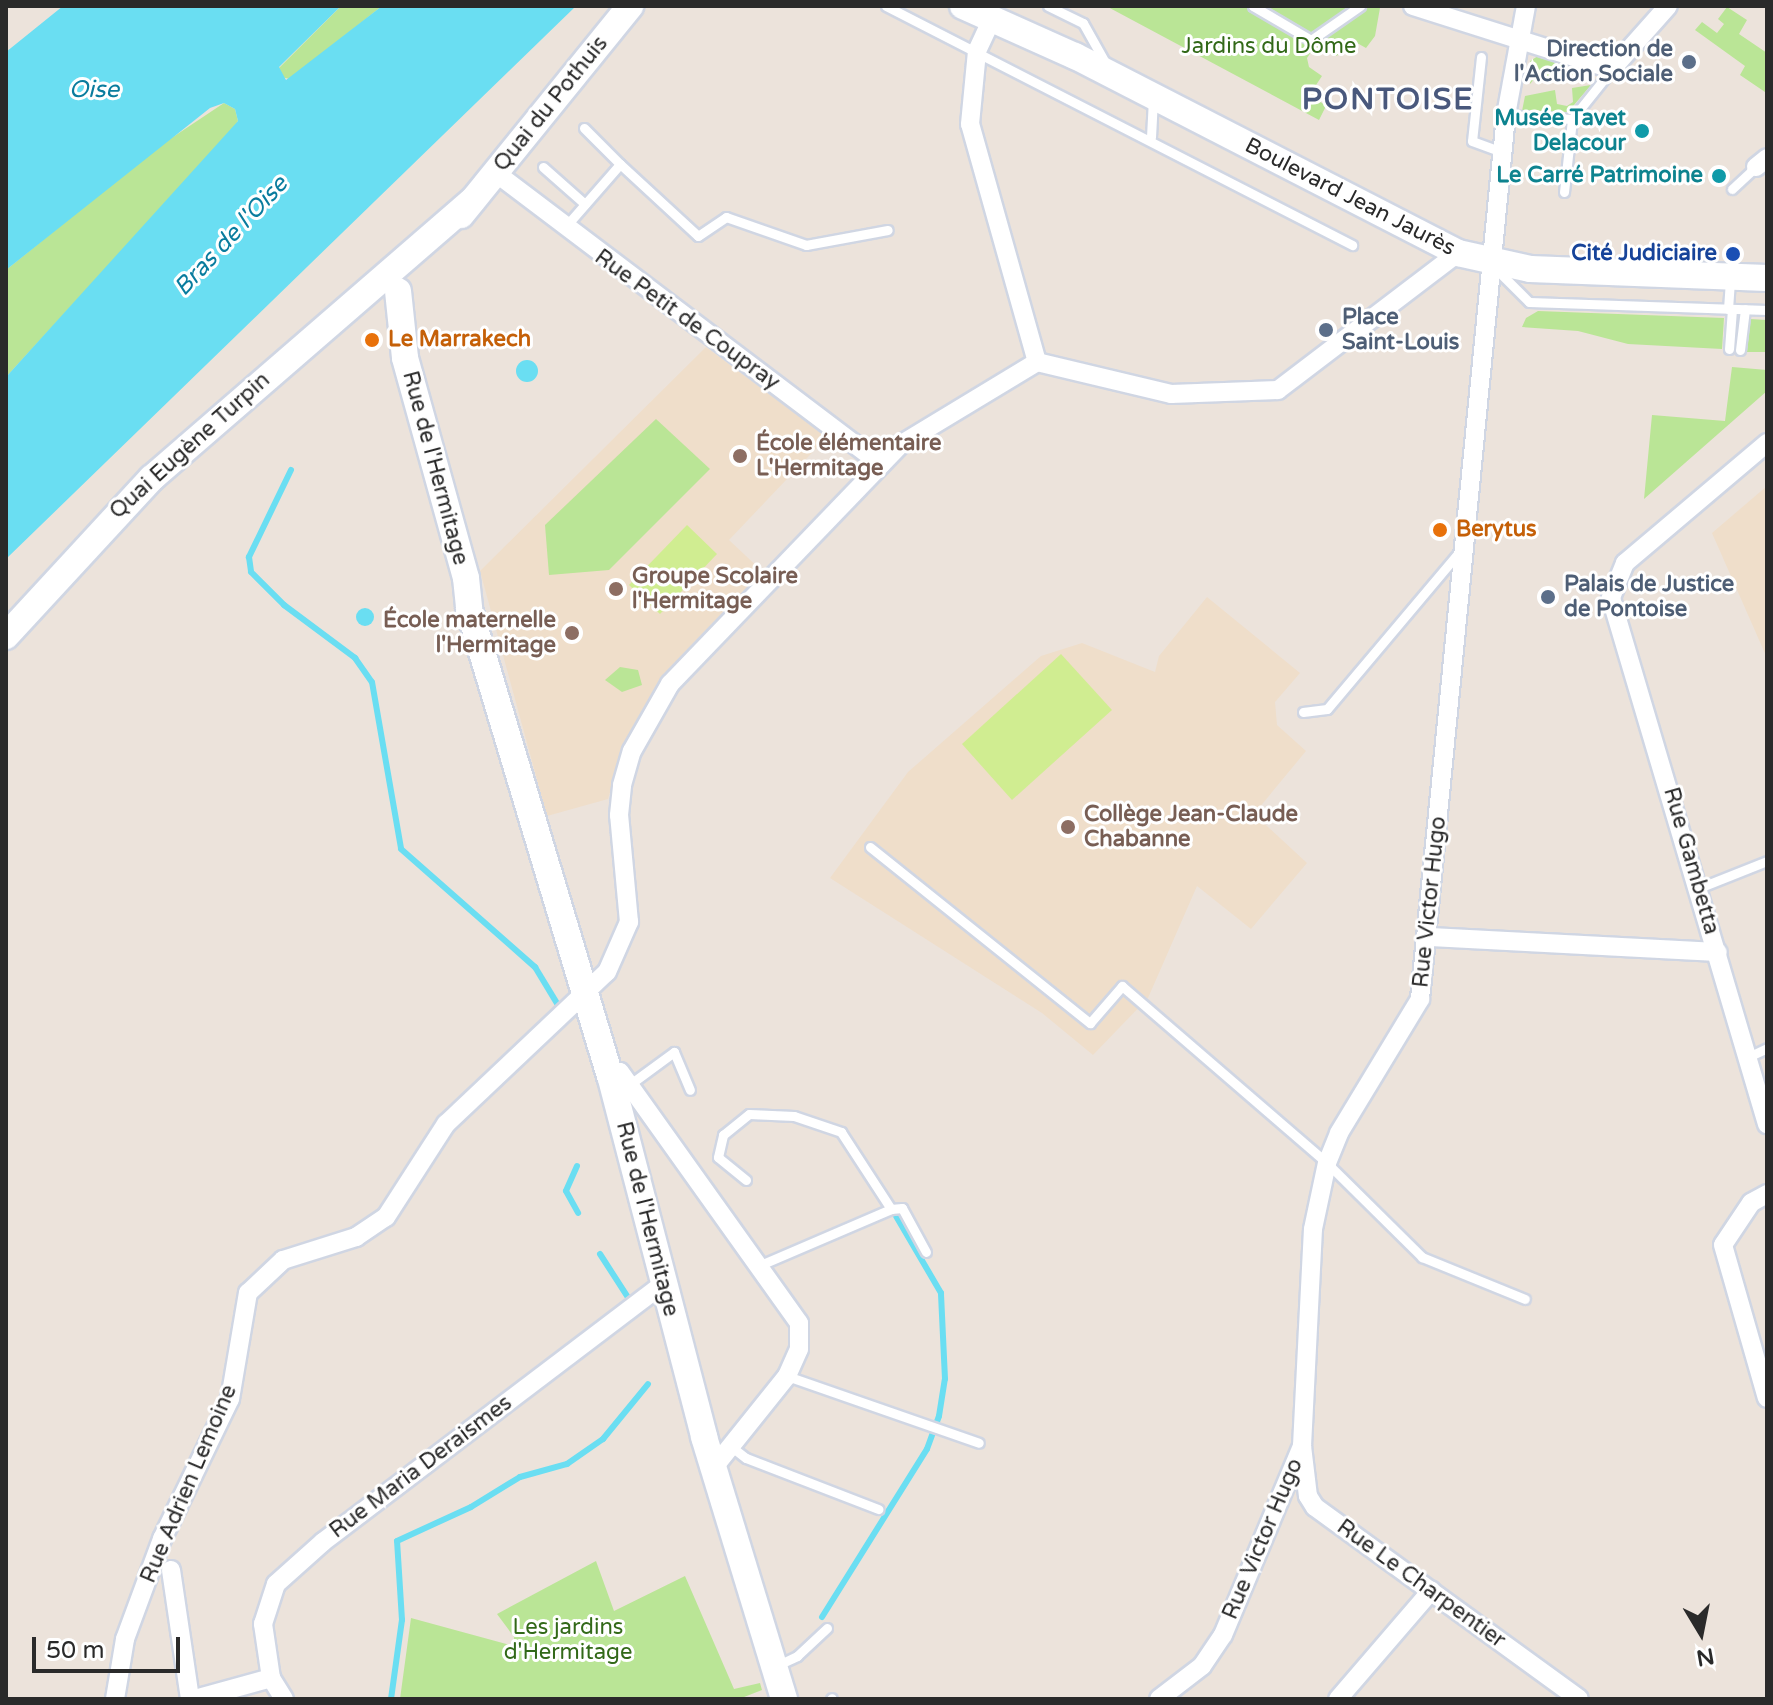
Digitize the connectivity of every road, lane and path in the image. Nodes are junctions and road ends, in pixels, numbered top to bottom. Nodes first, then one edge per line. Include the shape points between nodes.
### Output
1 (630, 6) edge
2 (886, 6) edge
3 (963, 6) edge
4 (1048, 6) edge
5 (1253, 6) edge
6 (1360, 6) edge
7 (1413, 6) edge
8 (1526, 6) edge
9 (1668, 6) edge
10 (993, 16) junction
11 (1518, 39) junction
12 (977, 51) junction
13 (1481, 57) dead end
14 (1612, 69) junction
15 (1113, 75) junction
16 (1153, 97) junction
17 (1506, 115) junction
18 (1572, 119) junction
19 (584, 128) dead end
20 (1151, 137) junction
21 (1502, 152) junction
22 (1761, 163) edge
23 (620, 164) junction
24 (543, 167) dead end
25 (496, 173) junction
26 (1732, 189) dead end
27 (1564, 192) dead end
28 (472, 201) junction
29 (585, 204) junction
30 (564, 229) junction
31 (888, 230) dead end
32 (1352, 245) dead end
33 (1458, 253) junction
34 (1490, 262) junction
35 (1730, 277) junction
36 (1767, 278) edge
37 (382, 295) junction
38 (1730, 309) junction
39 (1745, 309) junction
40 (1767, 310) edge
41 (1729, 349) dead end
42 (1740, 350) dead end
43 (1037, 362) junction
44 (1767, 443) edge
45 (881, 464) junction
46 (1464, 547) junction
47 (6, 636) edge
48 (1303, 712) dead end
49 (870, 847) dead end
50 (1767, 861) edge
51 (1699, 888) junction
52 (1430, 937) junction
53 (1718, 952) junction
54 (585, 998) junction
55 (1767, 1048) edge
56 (1748, 1057) junction
57 (619, 1080) junction
58 (690, 1090) dead end
59 (1767, 1124) edge
60 (1327, 1163) junction
61 (746, 1180) dead end
62 (1767, 1194) edge
63 (891, 1209) junction
64 (926, 1252) dead end
65 (758, 1266) junction
66 (666, 1282) junction
67 (1525, 1299) dead end
68 (787, 1376) junction
69 (1767, 1398) edge
70 (979, 1443) dead end
71 (1302, 1446) junction
72 (724, 1457) junction
73 (878, 1509) dead end
74 (171, 1570) dead end
75 (1431, 1591) junction
76 (827, 1628) dead end
77 (775, 1666) junction
78 (271, 1678) junction
79 (115, 1699) edge
80 (192, 1699) edge
81 (284, 1699) edge
82 (784, 1699) edge
83 (1159, 1699) edge
84 (1338, 1699) edge
85 (1579, 1699) edge

1 - 25 main road, Quai du Pothuis
2 - 12 lane
3 - 10 main road, Boulevard Jean Jaurès
4 - 15 lane via 1083,23
5 - 6 lane via 1311,40
7 - 11 street
8 - 11 street, Rue Victor Hugo
9 - 14 street
10 - 12 street
10 - 15 main road, Boulevard Jean Jaurès
11 - 14 street
11 - 17 street, Rue Victor Hugo
12 - 20 lane
12 - 43 street via 970,124
13 - 21 lane via 1472,141
14 - 18 lane
15 - 16 main road, Boulevard Jean Jaurès
16 - 20 lane
16 - 33 main road, Boulevard Jean Jaurès
17 - 18 lane
17 - 21 street, Rue Victor Hugo
18 - 27 lane
19 - 23 lane
20 - 32 lane
21 - 34 street, Rue Victor Hugo
22 - 26 lane
23 - 29 lane
23 - 31 lane via 698,236 726,217 806,245
24 - 29 lane
25 - 28 main road, Quai du Pothuis
25 - 30 street, Rue Petit de Coupray
28 - 37 main road, Quai du Pothuis
28 - 37 main road, Quai du Pothuis via 400,261
29 - 30 lane
30 - 45 street, Rue Petit de Coupray
33 - 34 main road, Boulevard Jean Jaurès
33 - 43 street via 1278,390 1171,394
34 - 35 main road, Boulevard Jean Jaurès via 1530,269
34 - 38 lane via 1529,302
34 - 46 street, Rue Victor Hugo
35 - 36 main road, Boulevard Jean Jaurès
35 - 38 lane
37 - 47 main road, Quai Eugène Turpin via 116,512
37 - 54 main road, Rue de l'Hermitage via 395,344 405,358 474,624
38 - 39 lane
38 - 41 lane
39 - 40 lane
39 - 42 lane
43 - 45 street, Rue Adrien Lemoine via 900,445
44 - 51 street, Rue Gambetta via 1625,563 1611,598
45 - 54 street, Rue Adrien Lemoine via 766,581 654,708 622,785 619,815 629,922 619,952
46 - 48 lane via 1327,709
46 - 52 street, Rue Victor Hugo
49 - 60 lane via 1090,1023 1122,986
50 - 51 lane
51 - 53 street, Rue Gambetta
52 - 53 street
52 - 60 street, Rue Victor Hugo via 1420,999 1339,1133
53 - 56 street, Rue Gambetta
54 - 57 main road, Rue de l'Hermitage
54 - 79 street, Rue Adrien Lemoine via 446,1124 386,1217 356,1237 283,1260 248,1293 230,1399 162,1539 125,1639
55 - 56 lane
56 - 59 street, Rue Gambetta
57 - 58 lane via 674,1052
57 - 65 street
57 - 66 main road, Rue de l'Hermitage
60 - 67 lane via 1422,1257
60 - 71 street, Rue Victor Hugo via 1313,1229
61 - 63 lane via 718,1157 723,1135 749,1114 794,1116 841,1132
62 - 69 street via 1751,1203 1723,1245
63 - 64 lane via 902,1208
63 - 65 lane
65 - 68 street via 799,1323 799,1349
66 - 72 main road, Rue de l'Hermitage
66 - 78 street, Rue Maria Deraismes via 348,1523 276,1584 263,1624
68 - 70 lane
68 - 72 street
71 - 75 street, Rue Le Charpentier via 1310,1502
71 - 83 street, Rue Victor Hugo via 1223,1635 1202,1666
72 - 73 lane via 746,1458
72 - 77 main road, Rue de l'Hermitage
74 - 80 street
75 - 84 street
75 - 85 street, Rue Le Charpentier
76 - 77 lane via 797,1656
77 - 82 main road, Rue de l'Hermitage
78 - 80 street
78 - 81 street, Rue Maria Deraismes

